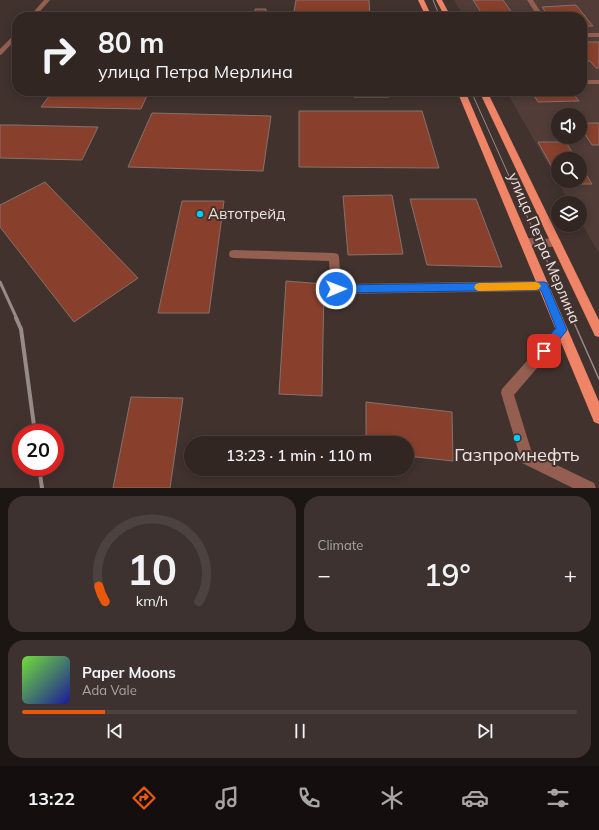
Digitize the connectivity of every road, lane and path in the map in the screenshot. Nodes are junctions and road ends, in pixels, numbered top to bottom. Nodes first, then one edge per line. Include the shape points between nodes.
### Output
1 (47, 0) edge
2 (421, 0) edge
3 (439, 0) edge
4 (530, 0) edge
5 (36, 12) edge
6 (427, 12) edge
7 (445, 12) edge
8 (538, 12) edge
9 (599, 34) edge
10 (587, 35) edge
11 (12, 40) edge
12 (0, 53) edge
13 (587, 82) edge
14 (599, 82) edge
15 (463, 96) edge
16 (485, 96) edge
17 (525, 242) junction
18 (556, 243) junction
19 (234, 254) dead end
20 (544, 286) junction
21 (562, 330) junction
22 (599, 332) edge
23 (599, 417) edge
24 (589, 488) edge

1 - 5 street
2 - 6 main road
3 - 7 main road
4 - 8 street
9 - 10 street
11 - 12 street
13 - 14 street
15 - 17 main road, улица Петра Мерлина
16 - 18 main road, улица Петра Мерлина
17 - 18 street
17 - 20 main road, улица Петра Мерлина
18 - 22 main road, улица Петра Мерлина
19 - 20 street via 334,257 336,289
20 - 21 main road, улица Петра Мерлина
21 - 23 main road, улица Петра Мерлина
21 - 24 street via 507,393 526,458

